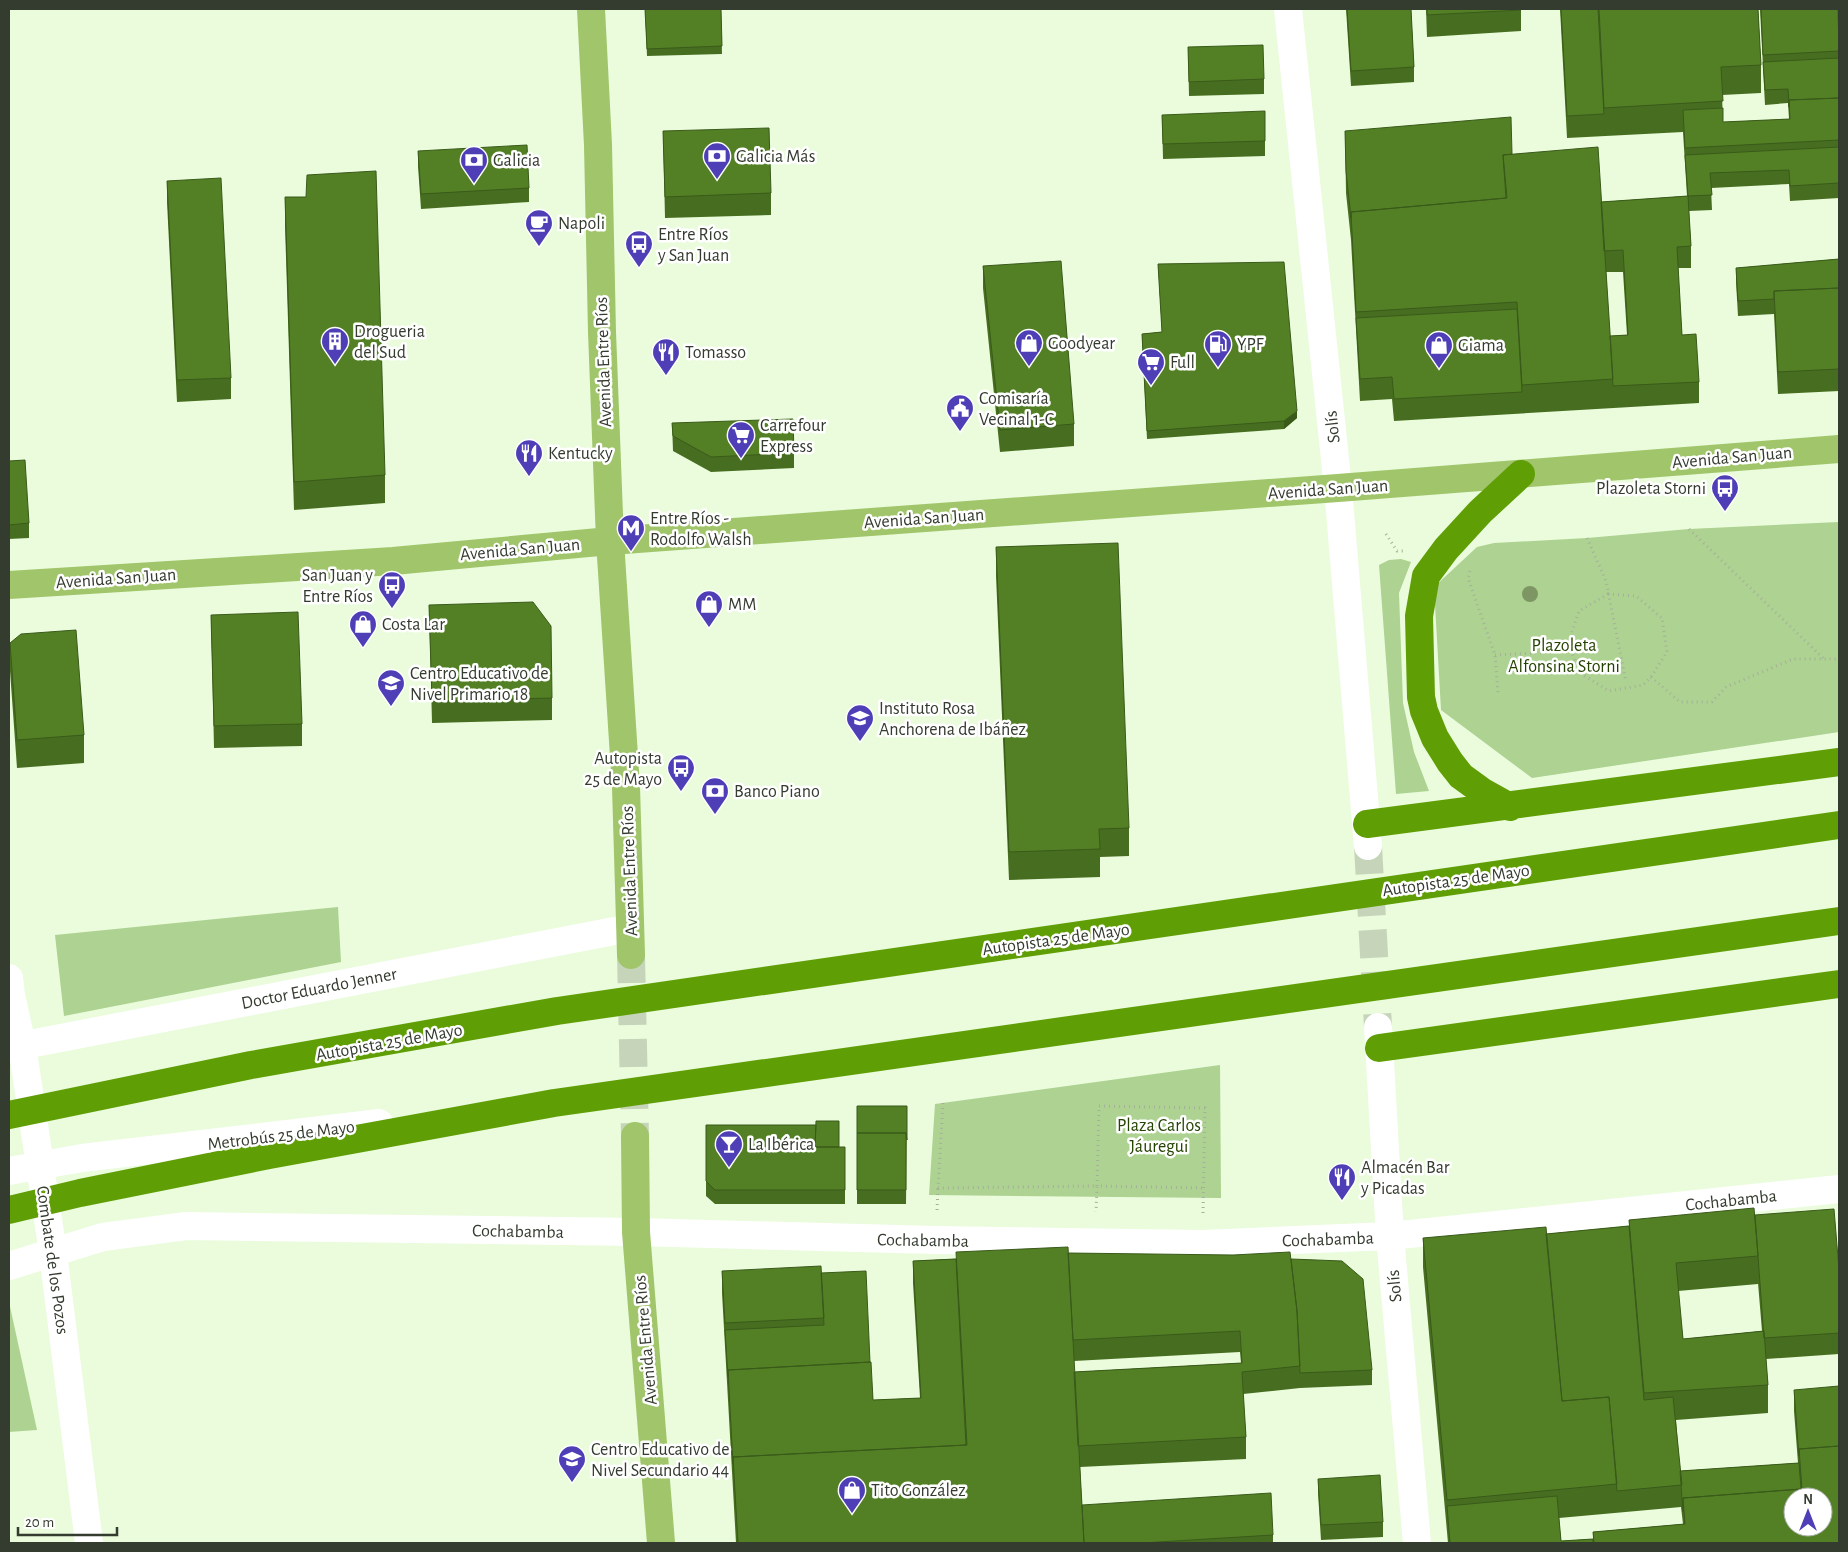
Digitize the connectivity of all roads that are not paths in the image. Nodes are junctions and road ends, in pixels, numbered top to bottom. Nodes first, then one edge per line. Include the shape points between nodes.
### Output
1 (591, 9) edge
2 (1288, 9) edge
3 (1839, 449) edge
4 (1521, 474) junction
5 (1338, 488) junction
6 (610, 541) junction
7 (9, 586) edge
8 (1839, 762) edge
9 (1510, 807) junction
10 (1839, 824) edge
11 (1368, 835) joint
12 (1839, 921) edge
13 (630, 941) joint
14 (9, 978) edge
15 (1839, 984) edge
16 (1378, 1038) joint
17 (15, 1046) edge
18 (554, 1103) junction
19 (9, 1115) edge
20 (635, 1136) tunnel mouth
21 (9, 1171) edge
22 (1839, 1189) edge
23 (9, 1210) edge
24 (636, 1232) junction
25 (1390, 1236) junction
26 (53, 1253) junction
27 (9, 1266) edge
28 (89, 1543) edge
29 (661, 1543) edge
30 (1417, 1543) edge

1 - 6 main road, Avenida Entre Ríos
2 - 5 street, Solís
3 - 4 main road, Avenida San Juan
4 - 5 main road, Avenida San Juan
4 - 9 highway via 1480,512 1426,576 1419,616 1422,697 1424,712 1435,738 1461,776
5 - 6 main road, Avenida San Juan
5 - 11 street, Solís
6 - 7 main road, Avenida San Juan via 393,561
6 - 13 main road, Avenida Entre Ríos via 626,787
8 - 9 highway
9 - 11 highway
10 - 19 highway, Autopista 25 de Mayo via 557,1011 251,1065
12 - 18 highway
13 - 17 street, Doctor Eduardo Jenner
14 - 17 street, Combate de los Pozos
15 - 16 highway
16 - 25 street, Solís
17 - 26 street, Combate de los Pozos
18 - 21 street, Metrobús 25 de Mayo via 82,1158
18 - 23 highway via 269,1155
20 - 24 main road, Avenida Entre Ríos
22 - 25 street, Cochabamba
24 - 25 street, Cochabamba via 1192,1244
24 - 26 street, Cochabamba via 186,1226 103,1237
24 - 29 main road, Avenida Entre Ríos
25 - 30 street, Solís
26 - 27 street, Cochabamba
26 - 28 street, Combate de los Pozos

